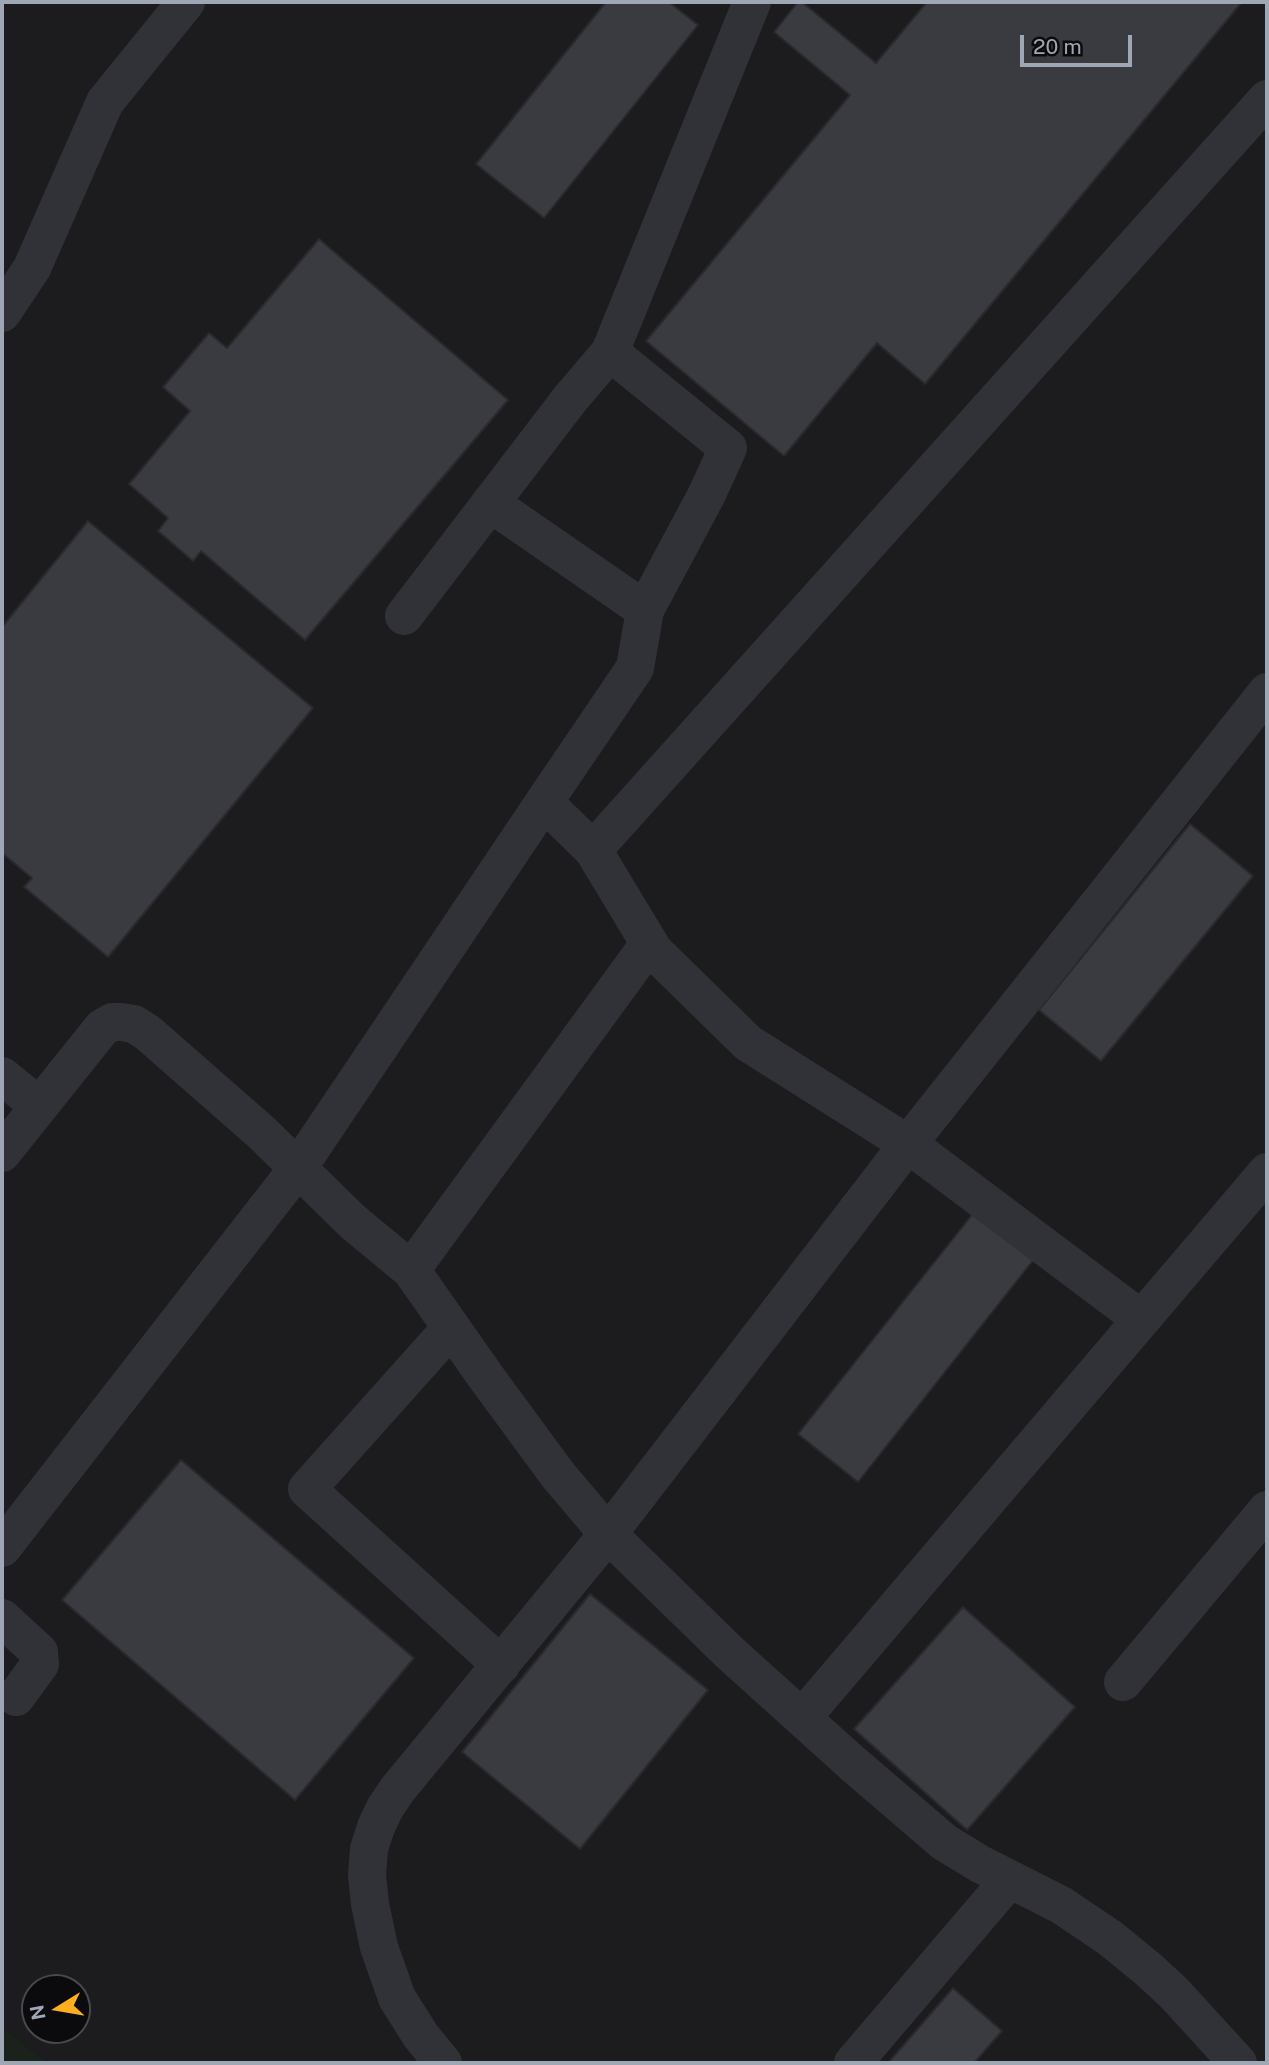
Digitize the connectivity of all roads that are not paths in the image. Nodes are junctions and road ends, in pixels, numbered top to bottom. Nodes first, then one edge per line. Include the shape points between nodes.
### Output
1 (186, 2) edge
2 (752, 2) edge
3 (1267, 99) edge
4 (2, 313) edge
5 (610, 352) junction
6 (491, 503) junction
7 (645, 610) junction
8 (404, 616) dead end
9 (1267, 692) edge
10 (544, 802) junction
11 (593, 850) junction
12 (649, 944) junction
13 (2, 1076) edge
14 (39, 1106) junction
15 (908, 1144) junction
16 (2, 1153) edge
17 (298, 1168) junction
18 (1267, 1172) edge
19 (411, 1270) junction
20 (1141, 1319) junction
21 (452, 1328) junction
22 (1267, 1510) edge
23 (608, 1534) junction
24 (2, 1548) edge
25 (2, 1618) edge
26 (501, 1665) junction
27 (1124, 1682) dead end
28 (16, 1697) dead end
29 (802, 1718) junction
30 (1009, 1880) junction
31 (443, 2063) edge
32 (853, 2063) edge
33 (1238, 2063) edge

1 - 4 lane via 105,102 32,268
2 - 5 lane
3 - 11 lane
5 - 6 lane
5 - 7 lane via 728,448
6 - 7 lane
6 - 8 lane
7 - 10 lane via 635,668
9 - 15 lane
10 - 11 lane
10 - 17 lane
11 - 12 lane
12 - 15 lane via 748,1043
12 - 19 lane
13 - 14 lane
14 - 16 lane
14 - 17 lane via 102,1028 112,1022 134,1024
15 - 20 lane
15 - 23 lane
17 - 19 lane
17 - 24 lane
18 - 20 lane
19 - 21 lane
20 - 29 lane
21 - 23 lane via 558,1475
21 - 26 lane via 307,1489
22 - 27 lane
23 - 26 lane
23 - 29 lane
25 - 28 lane via 39,1652 40,1664
26 - 31 lane via 397,1790 369,1849 367,1875 379,1947 397,1998
29 - 30 lane via 944,1842
30 - 32 lane
30 - 33 lane via 1061,1905 1110,1938 1174,1993

